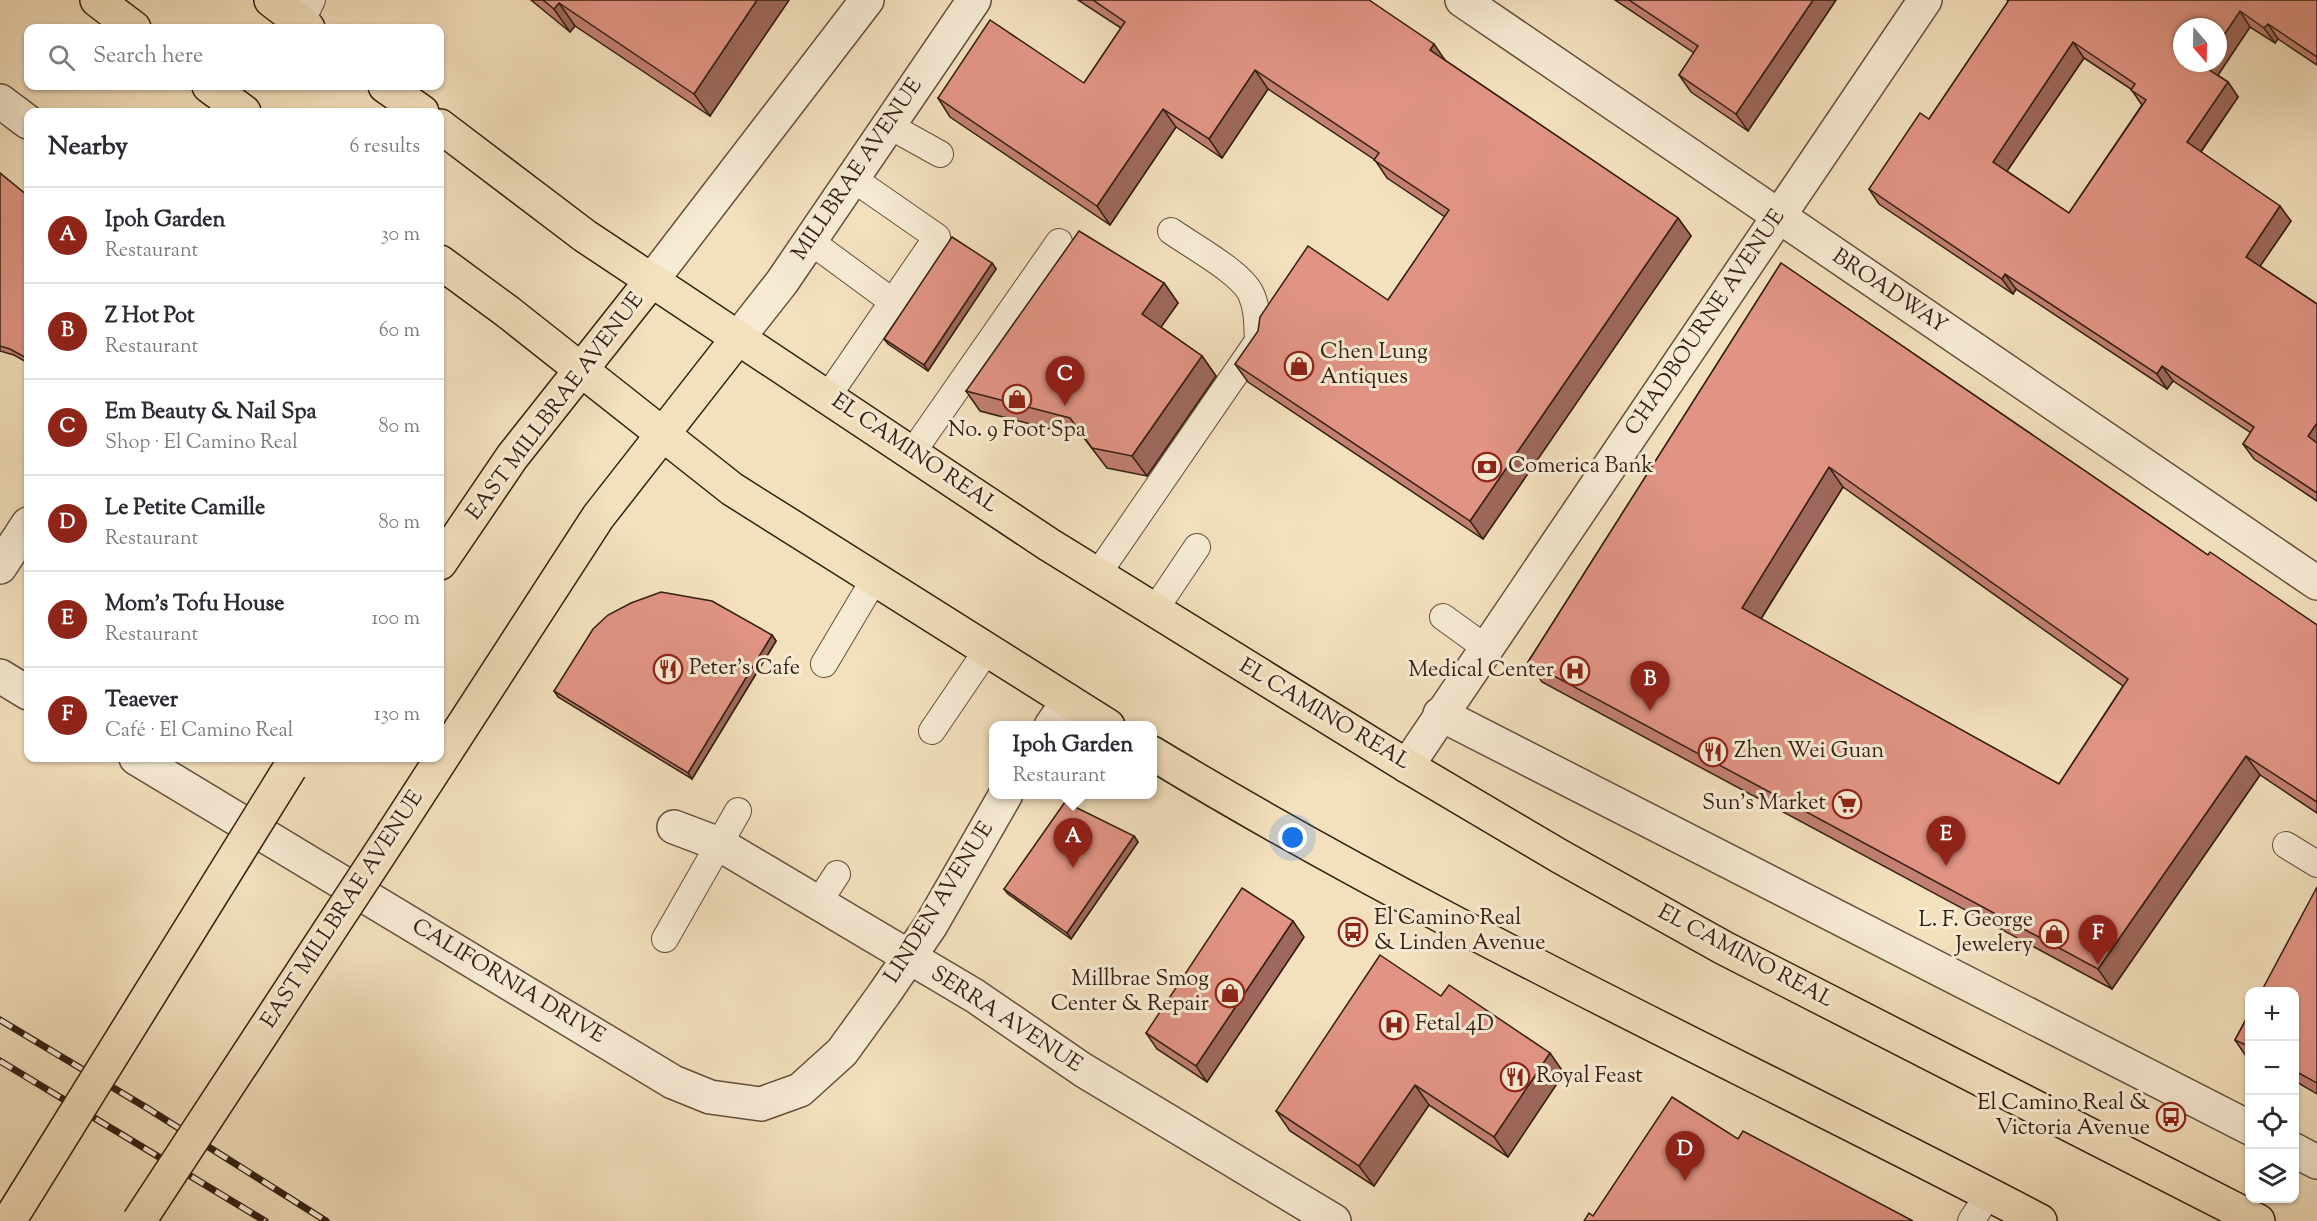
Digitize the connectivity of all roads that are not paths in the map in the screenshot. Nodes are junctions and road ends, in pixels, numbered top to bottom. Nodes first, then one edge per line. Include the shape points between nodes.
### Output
1 (97, 0) edge
2 (271, 0) edge
3 (867, 0) edge
4 (974, 0) edge
5 (1462, 0) edge
6 (1925, 0) edge
7 (307, 17) edge
8 (129, 24) edge
9 (214, 90) edge
10 (391, 90) edge
11 (0, 101) edge
12 (239, 108) edge
13 (416, 108) edge
14 (24, 119) edge
15 (888, 125) junction
16 (444, 129) edge
17 (940, 154) dead end
18 (852, 178) junction
19 (1779, 216) junction
20 (1171, 231) dead end
21 (810, 241) junction
22 (1059, 242) dead end
23 (444, 265) edge
24 (651, 280) junction
25 (893, 302) junction
26 (738, 338) junction
27 (581, 370) junction
28 (828, 396) junction
29 (663, 435) junction
30 (912, 453) junction
31 (24, 530) edge
32 (1197, 547) dead end
33 (444, 557) edge
34 (0, 567) edge
35 (1097, 575) junction
36 (874, 578) junction
37 (2317, 582) edge
38 (1154, 611) junction
39 (1443, 617) dead end
40 (1486, 648) junction
41 (987, 650) junction
42 (824, 664) dead end
43 (0, 676) edge
44 (24, 691) edge
45 (1060, 713) edge
46 (1440, 714) junction
47 (1090, 721) edge
48 (932, 731) dead end
49 (444, 755) edge
50 (1157, 756) edge
51 (143, 762) edge
52 (439, 762) edge
53 (294, 763) edge
54 (1407, 765) junction
55 (1004, 799) edge
56 (738, 811) dead end
57 (674, 827) dead end
58 (719, 844) junction
59 (2286, 845) dead end
60 (2317, 864) edge
61 (837, 874) dead end
62 (818, 903) junction
63 (665, 939) dead end
64 (909, 958) junction
65 (872, 1010) joint
66 (2245, 1125) edge
67 (2299, 1152) edge
68 (2317, 1162) edge
69 (1989, 1194) junction
70 (9, 1221) edge
71 (139, 1221) edge
72 (1334, 1221) edge
73 (1971, 1221) edge
74 (2040, 1221) edge
75 (2258, 1221) edge

1 - 8 main road
2 - 7 main road
3 - 24 street
4 - 15 street, MILLBRAE AVENUE
5 - 19 street, BROADWAY
6 - 19 street, CHADBOURNE AVENUE
9 - 12 main road
10 - 13 main road
11 - 14 street
15 - 17 lane
15 - 18 street, MILLBRAE AVENUE
16 - 24 main road, EL CAMINO REAL via 585,236
18 - 21 street, MILLBRAE AVENUE
18 - 25 lane via 937,237
19 - 37 street, BROADWAY
19 - 40 street, CHADBOURNE AVENUE
20 - 35 lane via 1244,281 1257,316 1258,341
21 - 25 lane
21 - 26 street, MILLBRAE AVENUE
22 - 30 lane
23 - 27 main road
24 - 26 main road, EL CAMINO REAL
24 - 27 main road, EAST MILLBRAE AVENUE
25 - 28 lane
26 - 28 main road, EL CAMINO REAL
26 - 29 main road, EAST MILLBRAE AVENUE
27 - 29 main road
27 - 33 main road, EAST MILLBRAE AVENUE via 512,458
28 - 30 main road, EL CAMINO REAL
29 - 36 main road via 732,489
29 - 49 main road, EAST MILLBRAE AVENUE, bridge via 598,517
30 - 35 main road, EL CAMINO REAL
31 - 34 street
32 - 38 lane
35 - 38 main road, EL CAMINO REAL
36 - 41 main road
36 - 42 lane
38 - 54 main road, EL CAMINO REAL
39 - 40 lane
40 - 46 street, CHADBOURNE AVENUE
41 - 45 main road
41 - 48 lane
43 - 44 street
45 - 47 main road
46 - 54 street, CHADBOURNE AVENUE
46 - 66 street
50 - 69 main road via 1378,883 1510,953
51 - 65 street, CALIFORNIA DRIVE via 673,1082 710,1097 761,1104 800,1090 842,1052
52 - 71 main road, EAST MILLBRAE AVENUE, bridge
53 - 70 main road, bridge
54 - 75 main road, EL CAMINO REAL via 1724,948
55 - 64 street, LINDEN AVENUE
56 - 58 lane
57 - 58 street, SERRA AVENUE
58 - 62 street, SERRA AVENUE
58 - 63 lane
59 - 60 lane
61 - 62 lane
62 - 64 street, SERRA AVENUE
64 - 65 street, LINDEN AVENUE
64 - 72 street, SERRA AVENUE via 975,996 1083,1070
67 - 68 street
69 - 73 lane
69 - 74 main road

